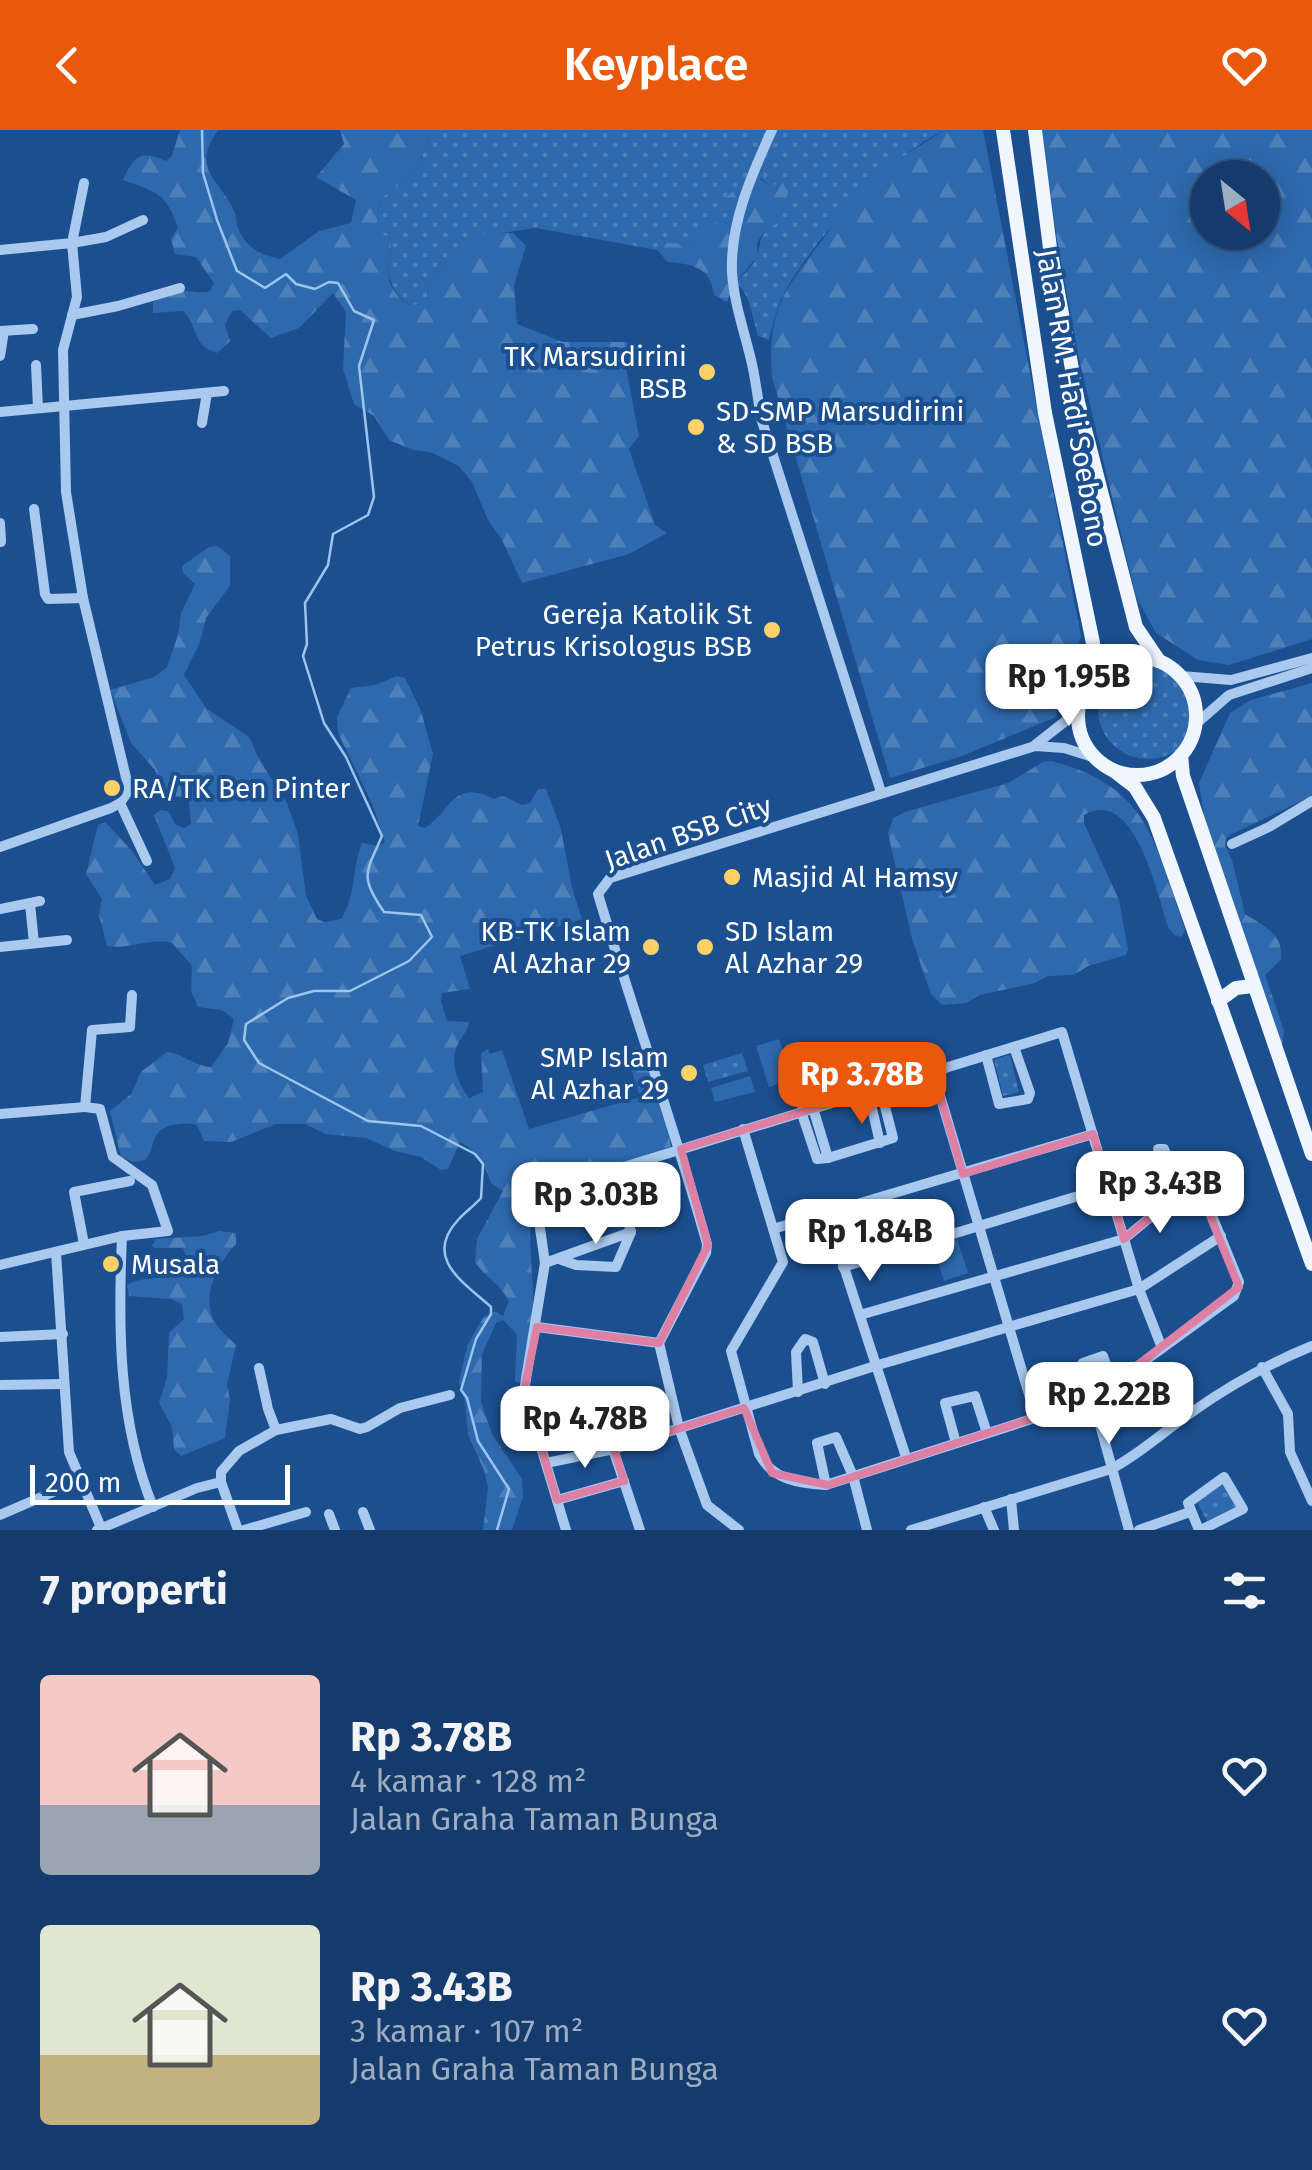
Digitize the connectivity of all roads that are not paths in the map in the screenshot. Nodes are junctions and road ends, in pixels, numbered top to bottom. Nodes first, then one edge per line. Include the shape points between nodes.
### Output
1 (772, 130) edge
2 (1003, 130) edge
3 (1035, 130) edge
4 (84, 183) dead end
5 (143, 220) dead end
6 (72, 243) junction
7 (0, 250) edge
8 (180, 288) dead end
9 (72, 315) junction
10 (33, 330) dead end
11 (2, 331) edge
12 (0, 356) edge
13 (36, 365) dead end
14 (224, 391) dead end
15 (207, 393) junction
16 (62, 406) junction
17 (38, 408) junction
18 (0, 412) edge
19 (202, 423) dead end
20 (34, 509) dead end
21 (0, 523) edge
22 (1, 542) edge
23 (83, 598) junction
24 (1312, 658) edge
25 (1159, 661) junction
26 (1312, 668) edge
27 (1094, 675) junction
28 (1181, 676) junction
29 (1077, 712) junction
30 (1196, 723) junction
31 (1034, 746) junction
32 (1182, 755) junction
33 (1096, 758) junction
34 (1114, 771) junction
35 (881, 792) junction
36 (1312, 801) edge
37 (120, 803) junction
38 (1232, 844) dead end
39 (0, 848) edge
40 (146, 861) dead end
41 (0, 909) edge
42 (67, 940) dead end
43 (34, 943) junction
44 (0, 946) edge
45 (1254, 986) junction
46 (132, 996) dead end
47 (1218, 1001) junction
48 (1014, 1047) junction
49 (986, 1056) junction
50 (932, 1072) junction
51 (880, 1088) junction
52 (868, 1091) junction
53 (85, 1108) junction
54 (807, 1110) junction
55 (0, 1114) edge
56 (743, 1129) junction
57 (1092, 1134) junction
58 (880, 1142) junction
59 (680, 1149) junction
60 (1312, 1154) edge
61 (613, 1171) junction
62 (963, 1174) junction
63 (130, 1181) dead end
64 (1108, 1187) junction
65 (1183, 1195) junction
66 (1170, 1201) junction
67 (827, 1215) junction
68 (979, 1226) junction
69 (774, 1229) junction
70 (631, 1232) junction
71 (122, 1236) junction
72 (1221, 1236) junction
73 (1124, 1238) junction
74 (84, 1244) junction
75 (56, 1252) junction
76 (559, 1259) junction
77 (545, 1262) junction
78 (1312, 1264) edge
79 (0, 1265) edge
80 (842, 1267) junction
81 (994, 1277) junction
82 (1139, 1289) junction
83 (860, 1315) junction
84 (536, 1327) junction
85 (1010, 1328) junction
86 (62, 1334) junction
87 (0, 1337) edge
88 (659, 1343) junction
89 (1312, 1346) edge
90 (1162, 1348) junction
91 (878, 1365) junction
92 (1262, 1367) junction
93 (259, 1368) dead end
94 (63, 1384) junction
95 (825, 1384) junction
96 (0, 1385) edge
97 (1113, 1385) junction
98 (524, 1392) junction
99 (798, 1392) junction
100 (450, 1395) dead end
101 (1091, 1400) junction
102 (744, 1408) junction
103 (1036, 1418) junction
104 (679, 1428) junction
105 (276, 1430) junction
106 (986, 1434) junction
107 (956, 1443) junction
108 (614, 1448) junction
109 (906, 1458) junction
110 (546, 1463) junction
111 (1111, 1468) junction
112 (853, 1476) junction
113 (82, 1480) junction
114 (624, 1480) junction
115 (221, 1482) junction
116 (826, 1485) junction
117 (1011, 1499) junction
118 (557, 1500) junction
119 (1312, 1501) edge
120 (153, 1507) junction
121 (984, 1507) junction
122 (306, 1512) dead end
123 (363, 1512) dead end
124 (1190, 1512) junction
125 (0, 1514) edge
126 (329, 1514) dead end
127 (100, 1530) edge
128 (241, 1530) edge
129 (335, 1530) edge
130 (370, 1530) edge
131 (566, 1530) edge
132 (640, 1530) edge
133 (739, 1530) edge
134 (867, 1530) edge
135 (911, 1530) edge
136 (994, 1530) edge
137 (1014, 1530) edge
138 (1128, 1530) edge
139 (1139, 1530) edge
140 (1200, 1530) edge

1 - 35 street via 735,236 734,296 761,418
2 - 27 main road, Jalan RM. Hadi Soebono via 1045,413
3 - 25 main road, Jalan RM. Hadi Soebono via 1078,402 1136,626
4 - 6 street
5 - 6 street
6 - 7 street
6 - 9 street
8 - 9 street
9 - 16 street via 64,342
10 - 11 street
11 - 12 street
13 - 17 street
14 - 15 street
15 - 16 street
15 - 19 street
16 - 17 street
16 - 23 street via 66,492
17 - 18 street
20 - 23 street via 45,594
21 - 22 street
23 - 37 street via 129,784
24 - 28 street via 1232,680
25 - 27 main road via 1124,658
25 - 28 main road, Jalan RM. Hadi Soebono
26 - 30 street via 1230,695
27 - 29 main road
28 - 30 main road via 1192,693
29 - 31 street, Jalan BSB City
29 - 33 main road via 1080,736
30 - 32 main road
31 - 33 street, Jalan BSB City
31 - 35 street, Jalan BSB City
32 - 34 main road via 1150,774
32 - 45 main road via 1183,776
33 - 34 main road
34 - 47 main road via 1135,787 1154,818
35 - 59 street, Jalan BSB City via 610,878 602,886 598,894
36 - 38 street
37 - 39 street
37 - 40 street
41 - 43 street via 35,903
42 - 43 street
43 - 44 street
45 - 47 main road via 1228,991
45 - 60 main road
46 - 53 street via 130,1026 92,1030
47 - 78 main road
48 - 49 street
48 - 49 street via 1028,1099 999,1104
48 - 57 street via 1062,1032
49 - 50 street
50 - 51 street
50 - 62 street
51 - 52 street
51 - 58 street via 894,1137
52 - 54 street
52 - 58 street
53 - 55 street
53 - 71 street via 100,1109 114,1158 152,1185 168,1231
54 - 56 street
54 - 58 street via 816,1159
56 - 59 street
56 - 69 street
57 - 62 street
57 - 64 street
59 - 61 street
59 - 88 street via 707,1249
61 - 70 street
61 - 77 street via 538,1196
62 - 67 street
62 - 68 street
63 - 74 street via 75,1192
64 - 68 street
64 - 73 street
65 - 66 street
65 - 66 street via 1164,1149 1158,1149
65 - 72 street via 1202,1193
66 - 73 street
67 - 69 street
67 - 80 street
68 - 80 street
68 - 81 street
69 - 102 street via 782,1264 731,1351
70 - 76 street
70 - 76 street via 616,1268
71 - 74 street
71 - 120 street via 118,1319 124,1388 132,1442
72 - 82 street
72 - 90 street via 1238,1292
73 - 81 street
73 - 82 street
74 - 75 street
75 - 79 street
75 - 86 street
76 - 77 street
77 - 84 street
80 - 83 street
81 - 83 street
81 - 85 street
82 - 85 street
82 - 90 street
83 - 91 street
84 - 88 street
84 - 98 street
85 - 91 street
85 - 103 street
86 - 87 street
86 - 94 street
88 - 104 street
89 - 92 street
90 - 97 street
91 - 95 street
91 - 109 street
92 - 111 street
92 - 119 street via 1288,1414 1290,1452
93 - 105 street
94 - 96 street
94 - 113 street via 70,1452
95 - 99 street
95 - 99 street via 813,1342 806,1339 796,1352
97 - 101 street
97 - 101 street via 1103,1356 1082,1364
98 - 108 street via 598,1407
98 - 110 street
99 - 102 street
100 - 105 street via 400,1408 367,1427 331,1420
101 - 103 street
101 - 111 street
102 - 104 street
102 - 116 street via 772,1472
103 - 106 street
104 - 108 street
104 - 133 street via 706,1506
105 - 115 street via 232,1456
106 - 107 street
106 - 107 street via 973,1395 945,1402
107 - 109 street
108 - 110 street
108 - 114 street
109 - 112 street
110 - 118 street
111 - 117 street
111 - 138 street
112 - 116 street
112 - 116 street via 839,1439 827,1438 816,1447
112 - 134 street
113 - 125 street
113 - 127 street
114 - 118 street
114 - 132 street
115 - 120 street
115 - 128 street
117 - 121 street
117 - 137 street
118 - 131 street
120 - 127 street
121 - 135 street
121 - 136 street
122 - 128 street
123 - 130 street
124 - 139 street
124 - 140 street
124 - 140 street via 1189,1501 1224,1476 1242,1509
126 - 129 street

